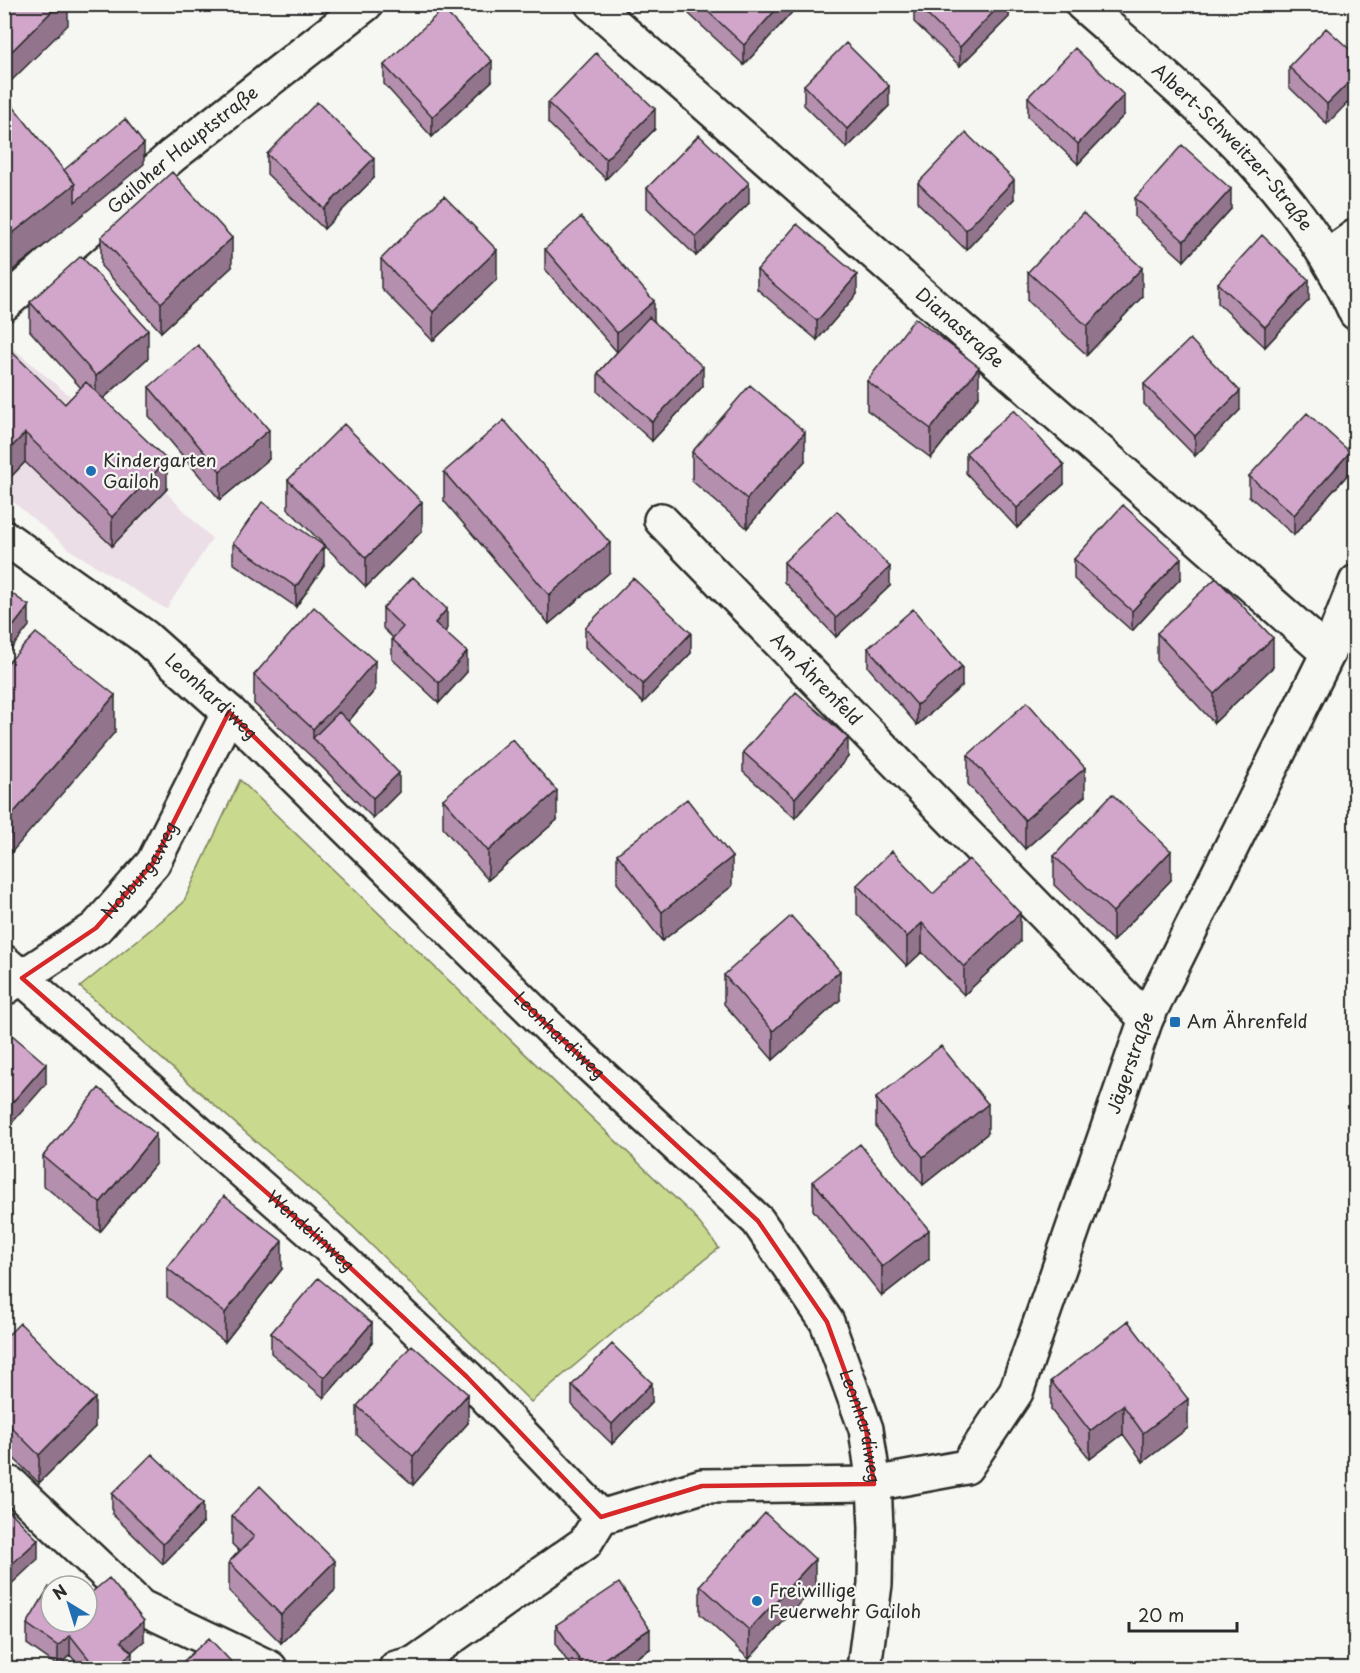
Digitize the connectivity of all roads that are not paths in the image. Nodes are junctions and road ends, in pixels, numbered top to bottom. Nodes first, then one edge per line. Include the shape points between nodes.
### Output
1 (366, 4) edge
2 (592, 4) edge
3 (1082, 4) edge
4 (1356, 236) edge
5 (1328, 256) junction
6 (4, 304) edge
7 (1356, 313) edge
8 (661, 520) dead end
9 (4, 537) edge
10 (1356, 582) edge
11 (1328, 653) junction
12 (229, 712) junction
13 (10, 976) edge
14 (1146, 1019) junction
15 (4, 1482) edge
16 (874, 1484) junction
17 (601, 1517) junction
18 (270, 1668) edge
19 (396, 1668) edge
20 (864, 1668) edge

1 - 6 street, Gailoher Hauptstraße via 172,156
2 - 11 street, Dianastraße
3 - 5 street, Albert-Schweitzer-Straße via 1226,131 1294,207
4 - 5 street
5 - 7 street, Albert-Schweitzer-Straße
8 - 14 street, Am Ährenfeld
9 - 12 street, Leonhardiweg via 145,637
10 - 11 street, Jägerstraße
11 - 14 street, Jägerstraße
12 - 13 street, Notburgaweg via 153,863 96,928
12 - 16 street, Leonhardiweg via 551,1029 758,1221 827,1323 866,1429
13 - 17 street, Wendelinweg via 331,1250 466,1377
14 - 16 street, Jägerstraße via 1016,1392 966,1467
15 - 18 street via 11,1484 141,1607
16 - 17 street, Jägerstraße via 702,1486
16 - 20 street, Leonhardiweg via 875,1584
17 - 19 street via 585,1543 415,1663

